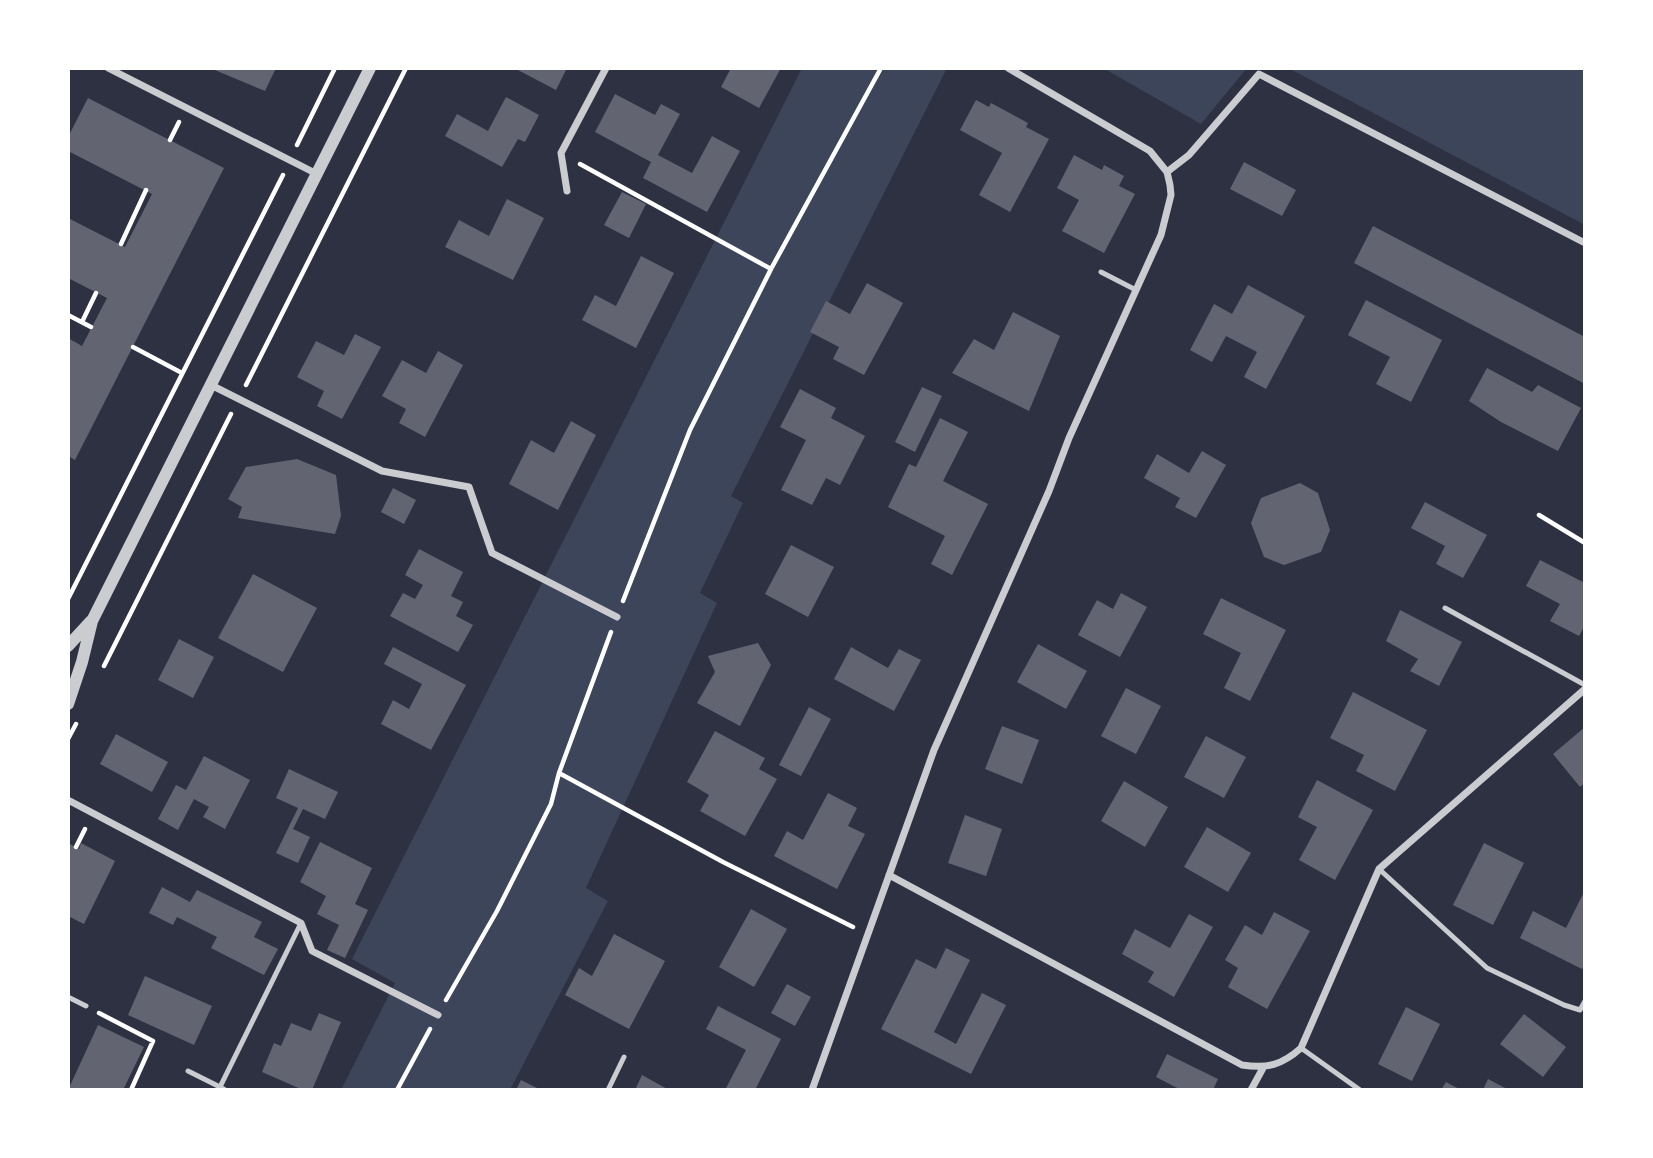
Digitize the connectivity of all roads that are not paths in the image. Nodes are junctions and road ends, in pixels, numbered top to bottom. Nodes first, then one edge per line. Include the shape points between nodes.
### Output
1 (108, 68) edge
2 (370, 68) edge
3 (606, 68) edge
4 (1008, 68) edge
5 (1167, 172) junction
6 (317, 174) junction
7 (567, 191) dead end
8 (1585, 243) edge
9 (1101, 272) dead end
10 (1136, 290) junction
11 (211, 385) junction
12 (1445, 608) dead end
13 (617, 617) road end
14 (92, 621) junction
15 (68, 646) edge
16 (1585, 687) edge
17 (68, 704) edge
18 (68, 800) edge
19 (1378, 869) junction
20 (889, 875) junction
21 (302, 923) junction
22 (68, 997) edge
23 (1585, 1001) edge
24 (86, 1006) road end
25 (438, 1015) road end
26 (1301, 1048) junction
27 (624, 1056) dead end
28 (1262, 1068) junction
29 (188, 1071) dead end
30 (223, 1088) edge
31 (608, 1090) edge
32 (812, 1090) edge
33 (1251, 1090) edge
34 (1360, 1090) edge

1 - 6 street
2 - 6 street
3 - 7 street via 561,153
4 - 5 street via 1150,151
5 - 8 street via 1189,155 1259,74
5 - 10 street via 1171,195 1161,235
6 - 11 street
9 - 10 lane
10 - 20 street via 934,750
11 - 13 street via 382,471 470,488 492,553
11 - 14 street
12 - 16 lane
14 - 15 street
14 - 17 street
16 - 19 street
18 - 21 street
19 - 23 lane via 1487,968 1564,1005 1580,1010
19 - 26 street
20 - 28 street via 1242,1065
20 - 32 street
21 - 25 street via 312,951
21 - 30 lane
22 - 24 lane
26 - 28 street via 1289,1059
26 - 34 lane
27 - 31 lane
28 - 33 street
29 - 30 lane

